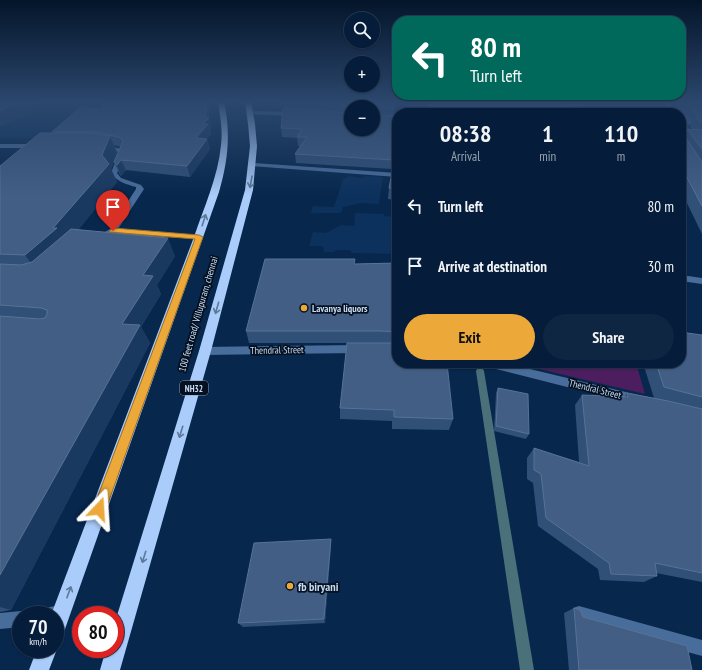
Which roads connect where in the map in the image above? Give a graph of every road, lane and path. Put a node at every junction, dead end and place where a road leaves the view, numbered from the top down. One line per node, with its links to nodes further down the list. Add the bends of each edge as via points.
1 (225, 133): 10 (highway, one-way to 1, via 220,174)
2 (253, 133): 6 (highway, 100 feet road/ Villupuram, chennai / NH32)
3 (0, 146): 4 (street)
4 (48, 146)
5 (96, 146): 8 (street, via 123,151 114,173 119,180 139,186 140,189)
6 (254, 165): 7 (street); 14 (highway, 100 feet road/ Villupuram, chennai / NH32, one-way to 14, via 241,223)
7 (392, 175)
8 (113, 231): 9 (street); 10 (street)
9 (98, 236)
10 (199, 237): 17 (highway, one-way to 10)
11 (686, 279): 12 (street)
12 (702, 281)
13 (371, 349): 14 (street, Thendral Street)
14 (205, 352): 24 (highway, 100 feet road/ Villupuram, chennai / NH32, one-way to 24)
15 (509, 368): 16 (street, Thendral Street)
16 (648, 402)
17 (63, 606)
18 (578, 614): 21 (street)
19 (12, 619): 20 (street)
20 (0, 620)
21 (702, 648)
22 (44, 658): 23 (highway)
23 (39, 670)
24 (110, 670)

